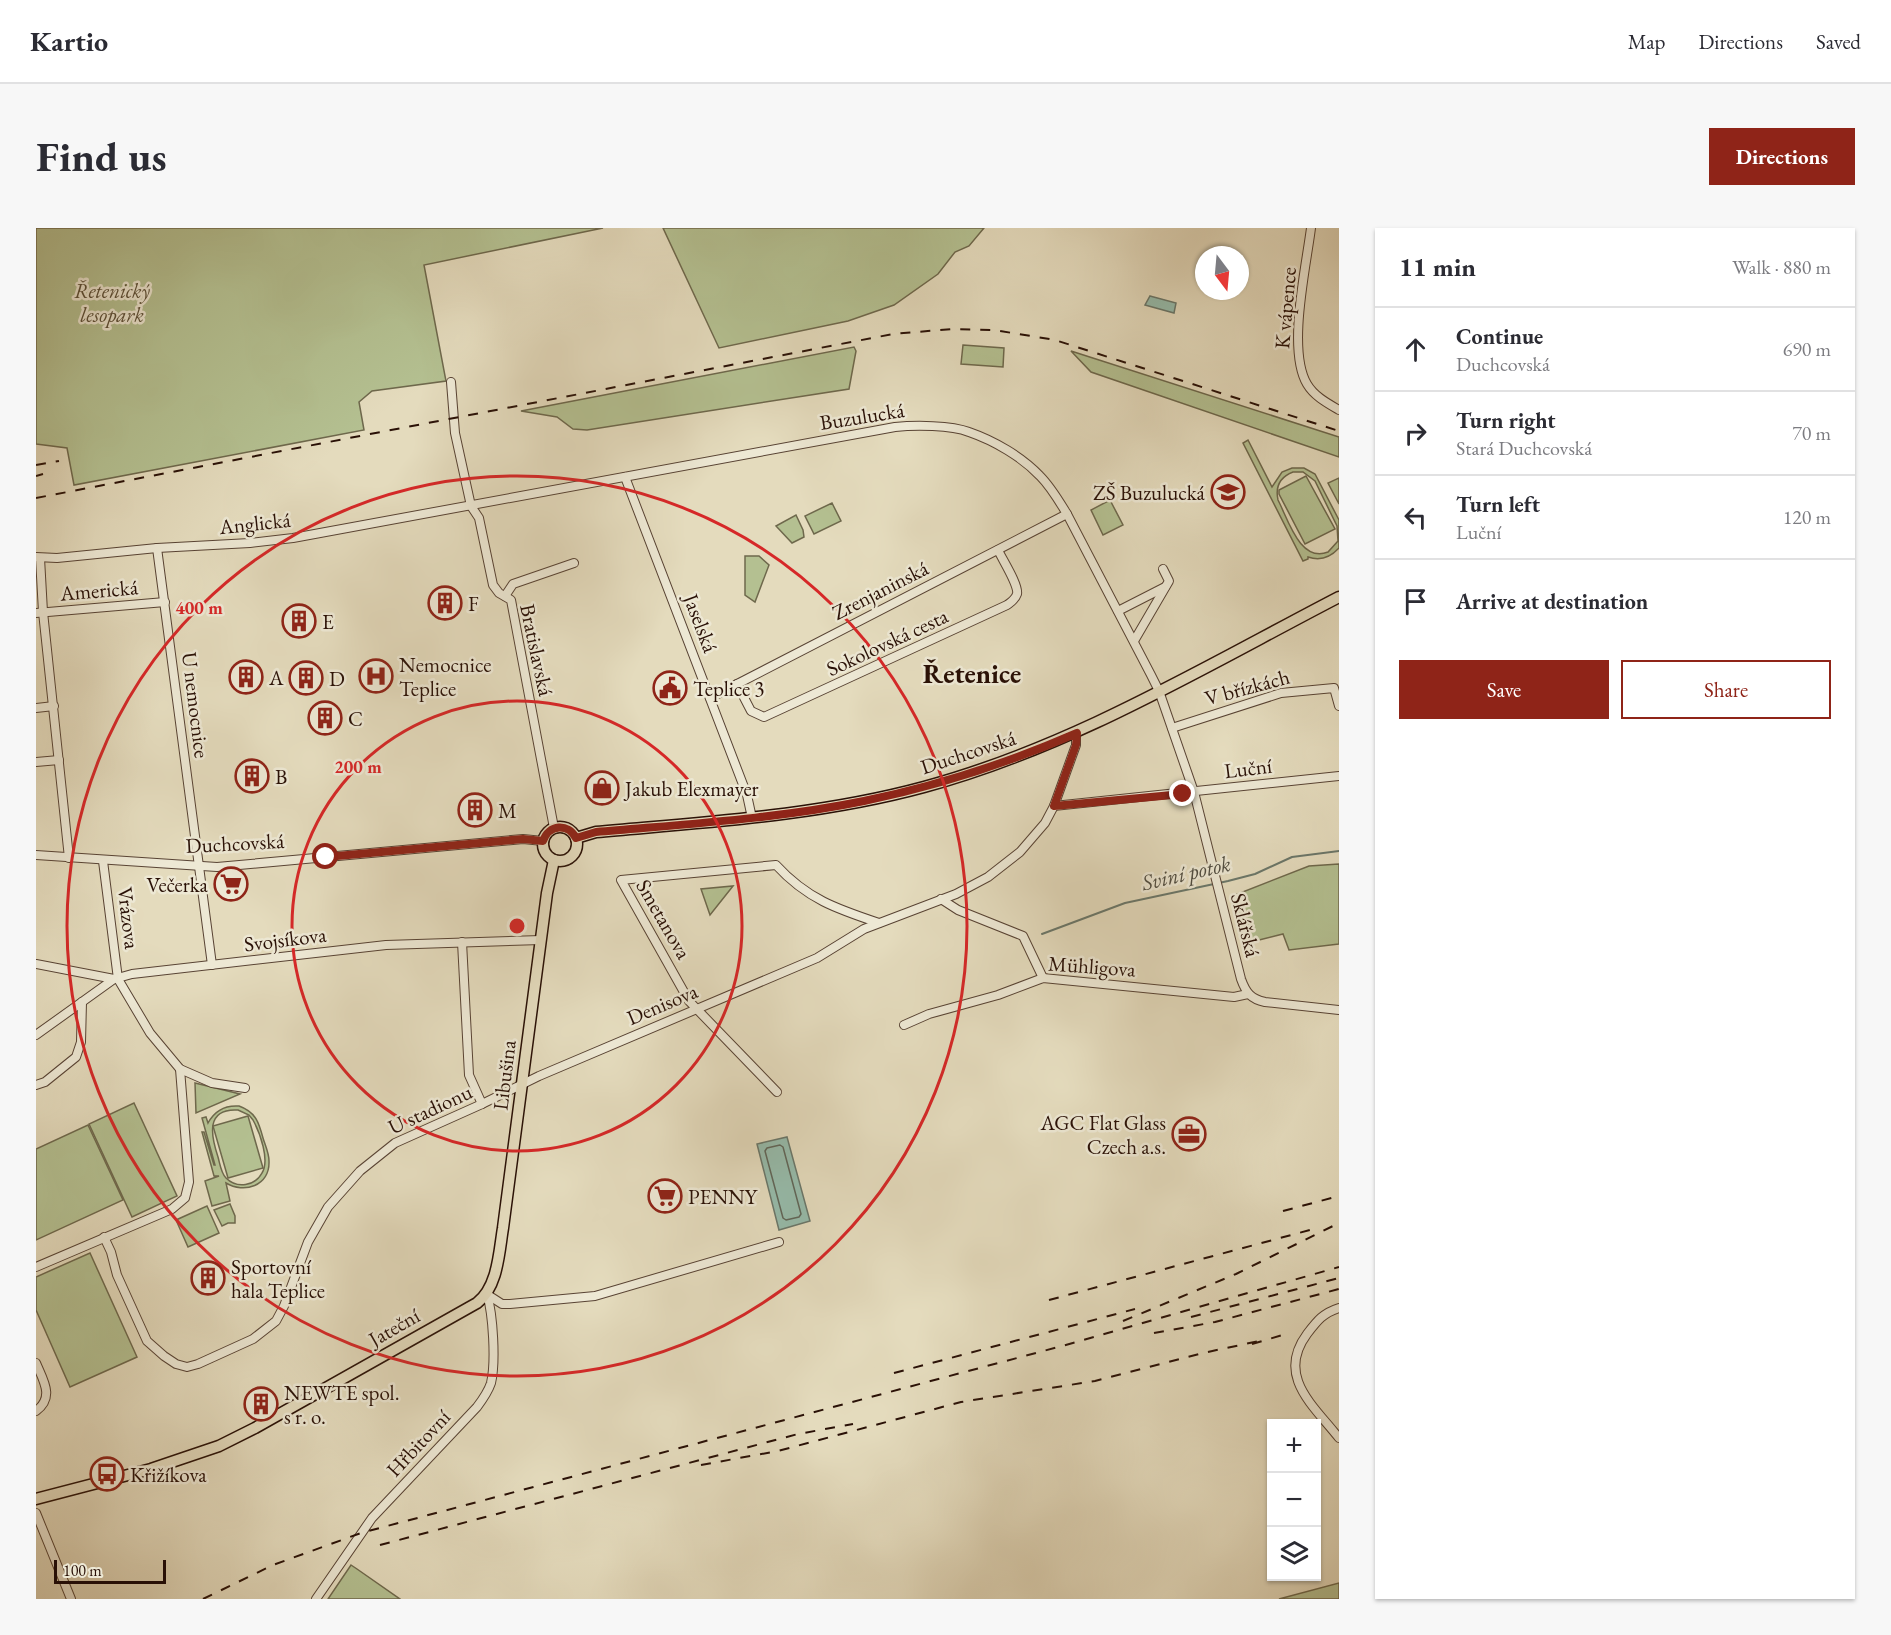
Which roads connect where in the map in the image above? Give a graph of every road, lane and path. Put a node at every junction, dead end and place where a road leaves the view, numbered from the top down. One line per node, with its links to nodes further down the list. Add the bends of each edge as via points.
1 (1311, 228): 3 (street, K vápence, via 1298,333 1299,363 1315,394)
2 (451, 382): 5 (street, Bratislavská, via 455,433)
3 (1339, 410)
4 (625, 477): 5 (street, Buzulucká); 6 (street, Buzulucká, via 915,425 968,431 1010,451 1040,475); 22 (street, Jaselská)
5 (471, 506): 7 (street, Anglická, via 293,538); 13 (street, Bratislavská, via 479,518 493,585)
6 (1067, 514): 8 (street, Zrenjaninská); 16 (street, Buzulucká)
7 (157, 548): 9 (street, Anglická); 15 (street, U nemocnice)
8 (998, 550): 19 (street, Zrenjaninská); 19 (street, Sokolovská cesta, via 1016,588 1017,595 1007,605 764,717 751,711)
9 (38, 558): 17 (street)
10 (574, 563): 13 (street, via 513,584)
11 (1163, 569): 12 (street, via 1169,581)
12 (1166, 587): 16 (street); 18 (street)
13 (505, 596): 34 (street, Bratislavská, via 511,600)
14 (1339, 597): 21 (main road, Duchcovská)
15 (165, 602): 17 (street, Americká); 41 (street, U nemocnice)
16 (1118, 611): 18 (street, Buzulucká)
17 (40, 613): 23 (street)
18 (1134, 641): 21 (street, Buzulucká)
19 (737, 684): 22 (street, Zrenjaninská)
20 (1336, 688): 24 (street, V břízkách); 26 (street, V břízkách, via 1281,693)
21 (1159, 691): 26 (street, Sklářská); 27 (main road, Duchcovská)
22 (710, 698): 33 (street, Jaselská)
23 (54, 706): 25 (street); 28 (street)
24 (1339, 706)
25 (36, 708)
26 (1172, 728): 31 (street, Sklářská)
27 (1077, 733): 32 (street, Denisova); 33 (main road, Duchcovská, via 922,788)
28 (59, 760): 29 (street); 38 (street)
29 (36, 762)
30 (1339, 776): 31 (street, Luční)
31 (1194, 792): 32 (street, Luční); 50 (street, Sklářská)
32 (1054, 806): 42 (street, Denisova, via 1020,852 988,877)
33 (752, 818): 35 (main road, Duchcovská, via 596,832)
34 (554, 828): 35 (main road, via 570,830); 36 (main road)
35 (576, 838): 39 (main road, via 573,855 562,861)
36 (543, 841): 39 (main road, via 544,851); 41 (street, Duchcovská, via 523,839)
37 (36, 855): 38 (street, Duchcovská)
38 (69, 858): 40 (street, Duchcovská)
39 (554, 860): 44 (main road, Libušina)
40 (103, 861): 41 (street, Duchcovská); 49 (street, Vrázova)
41 (199, 867): 47 (street, U nemocnice)
42 (941, 900): 43 (street, Denisova); 48 (street, via 1019,933)
43 (879, 923): 52 (street, Denisova, via 817,958); 52 (street, Smetanova, via 808,894 776,865 621,880)
44 (541, 940): 45 (street, Svojsíkova); 57 (main road, Libušina)
45 (462, 942): 47 (street, Svojsíkova, via 386,945); 61 (street, Libušina, via 469,1075)
46 (36, 964): 49 (street, Svojsíkova)
47 (212, 964): 49 (street, Svojsíkova)
48 (1042, 978): 50 (street, Mühligova, via 1242,997); 54 (street, Mühligova)
49 (116, 979): 51 (street); 56 (street, via 150,1033)
50 (1248, 994): 53 (street, Mühligova, via 1265,1002)
51 (82, 1002): 55 (street); 58 (street, via 81,1042 76,1057)
52 (696, 1009): 57 (street, Denisova); 60 (street, Smetanova)
53 (1339, 1010)
54 (904, 1025)
55 (36, 1035)
56 (180, 1069): 59 (street, via 212,1083); 62 (street, via 189,1182 186,1198 172,1209)
57 (522, 1084): 61 (street, U stadionu); 65 (main road, Libušina, via 503,1228)
58 (36, 1085)
59 (245, 1088)
60 (777, 1092)
61 (482, 1104): 62 (street, U stadionu, via 395,1143 360,1171 328,1207 308,1242 276,1321 253,1339 198,1364 176,1364 147,1341)
62 (104, 1238): 64 (street)
63 (779, 1242): 65 (street, via 595,1296 502,1304)
64 (36, 1267)
65 (487, 1294): 70 (main road, Jateční, via 333,1385 219,1446); 73 (street, Hřbitovní, via 493,1359 487,1394 372,1518)
66 (1339, 1308): 69 (street, via 1319,1318 1298,1348 1294,1369 1300,1388)
67 (36, 1363): 68 (street, via 47,1388 46,1400)
68 (36, 1411)
69 (1339, 1438)
70 (36, 1500)
71 (36, 1513): 72 (street)
72 (71, 1599)
73 (316, 1599)

